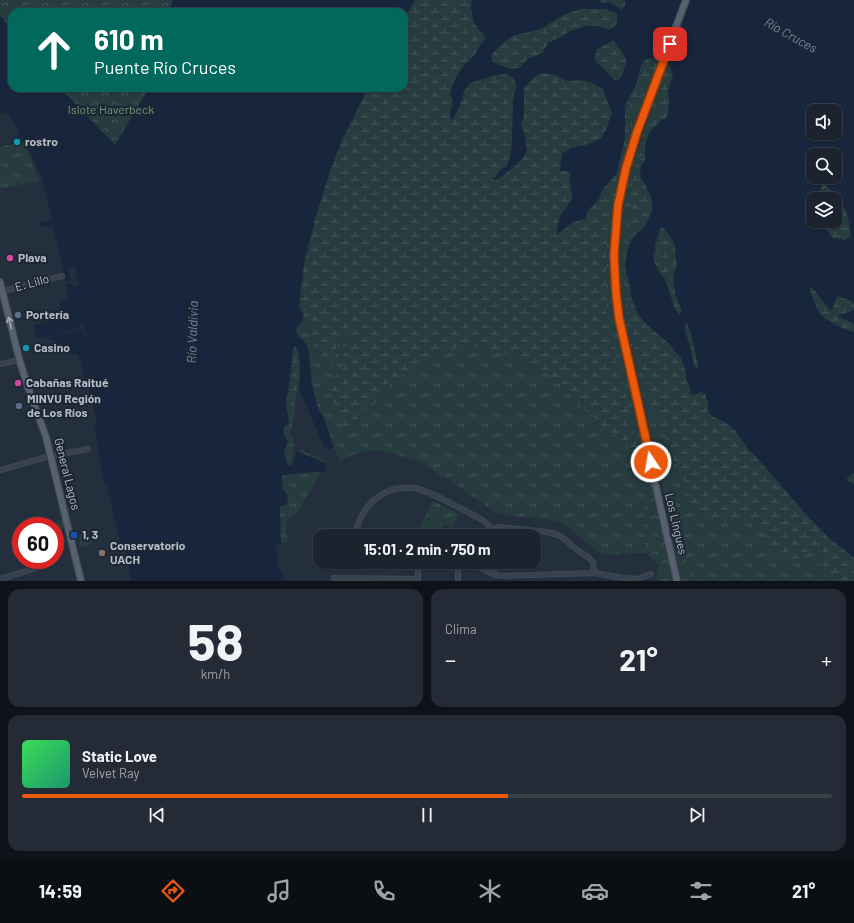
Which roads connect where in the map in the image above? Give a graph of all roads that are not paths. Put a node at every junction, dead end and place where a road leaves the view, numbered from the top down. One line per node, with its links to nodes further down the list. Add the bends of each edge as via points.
1 (686, 0): 28 (main road, Los Lingues, via 629,156 618,205 614,255 621,330)
2 (62, 276): 4 (street, E. Lillo)
3 (0, 282): 4 (main road, General Lagos)
4 (2, 291): 5 (main road, General Lagos, one-way to 4)
5 (20, 360): 6 (street); 8 (main road, General Lagos)
6 (0, 364)
7 (88, 448): 8 (street)
8 (51, 456): 9 (street); 26 (main road, General Lagos)
9 (0, 470)
10 (357, 529): 11 (street, via 367,507 380,494 393,489 414,488 434,494 481,519)
11 (491, 529)
12 (495, 529): 13 (street)
13 (510, 529)
14 (541, 532): 20 (street, via 562,537 588,557 593,562)
15 (33, 569): 24 (street)
16 (418, 569): 25 (street)
17 (459, 569): 27 (street)
18 (483, 569): 22 (street)
19 (494, 569): 22 (street)
20 (594, 573): 21 (street, via 637,579); 22 (street)
21 (651, 574)
22 (494, 575)
23 (334, 578): 25 (street)
24 (0, 579)
25 (418, 580)
26 (81, 581)
27 (458, 581)
28 (677, 581)

